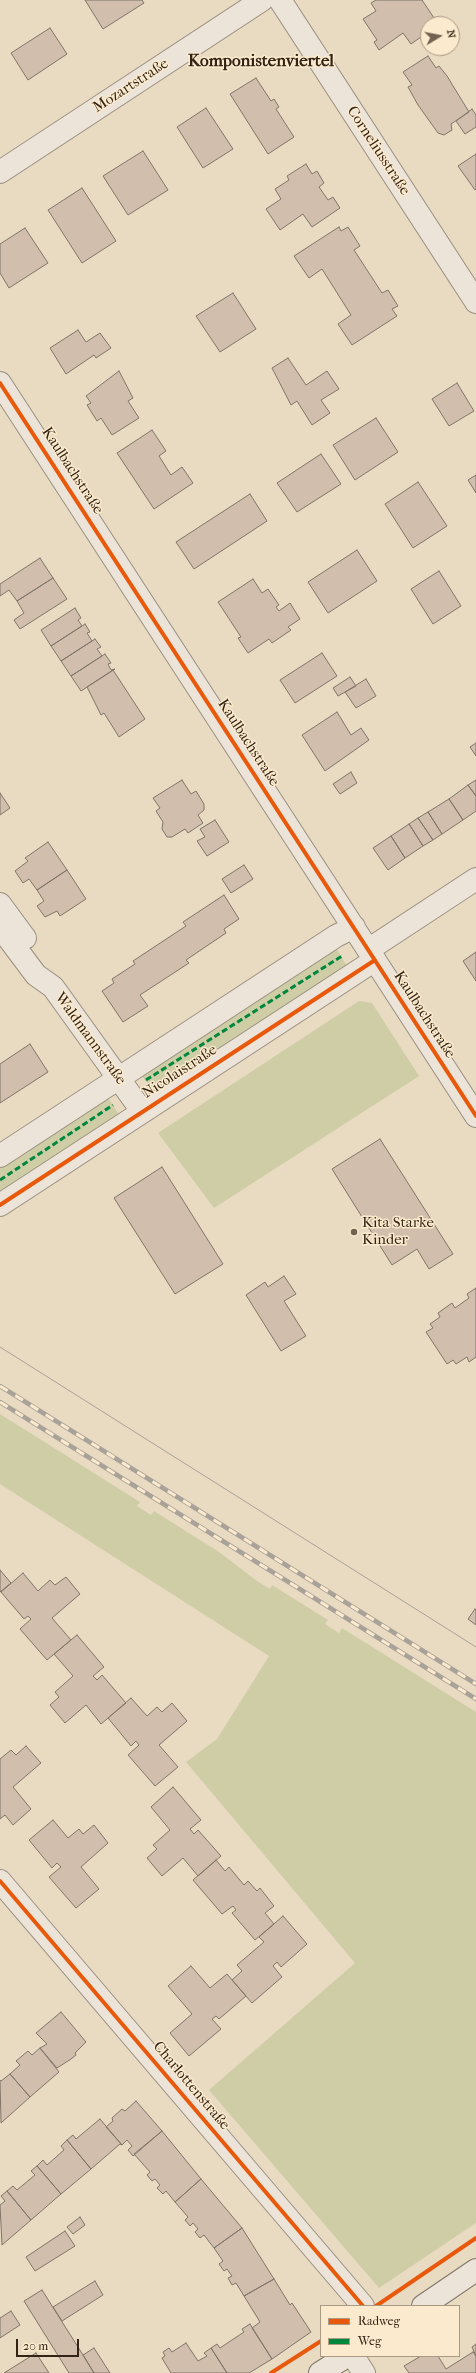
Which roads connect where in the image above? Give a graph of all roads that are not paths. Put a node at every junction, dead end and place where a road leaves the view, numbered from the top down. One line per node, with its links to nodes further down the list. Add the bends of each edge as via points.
1 (262, 0): 3 (street, Mozartstraße)
2 (280, 0): 4 (street, Corneliusstraße)
3 (0, 172)
4 (476, 302)
5 (0, 383): 8 (street, Kaulbachstraße)
6 (476, 879): 9 (street, Nicolaistraße)
7 (1, 914): 10 (street, Waldmannstraße, via 46,966 52,987)
8 (354, 927): 9 (street, Kaulbachstraße); 10 (street, Nicolaistraße, via 336,936)
9 (371, 955): 11 (street, Nicolaistraße); 12 (street, Kaulbachstraße)
10 (119, 1078): 11 (street, Waldmannstraße); 13 (street, Nicolaistraße)
11 (142, 1111): 14 (street, Nicolaistraße)
12 (476, 1116)
13 (0, 1156)
14 (0, 1205)
15 (0, 1881): 17 (street, Charlottenstraße)
16 (476, 2270): 18 (street)
17 (362, 2305)
18 (424, 2305)
19 (345, 2357): 21 (street)
20 (354, 2357): 22 (street)
21 (320, 2373)
22 (364, 2373)

